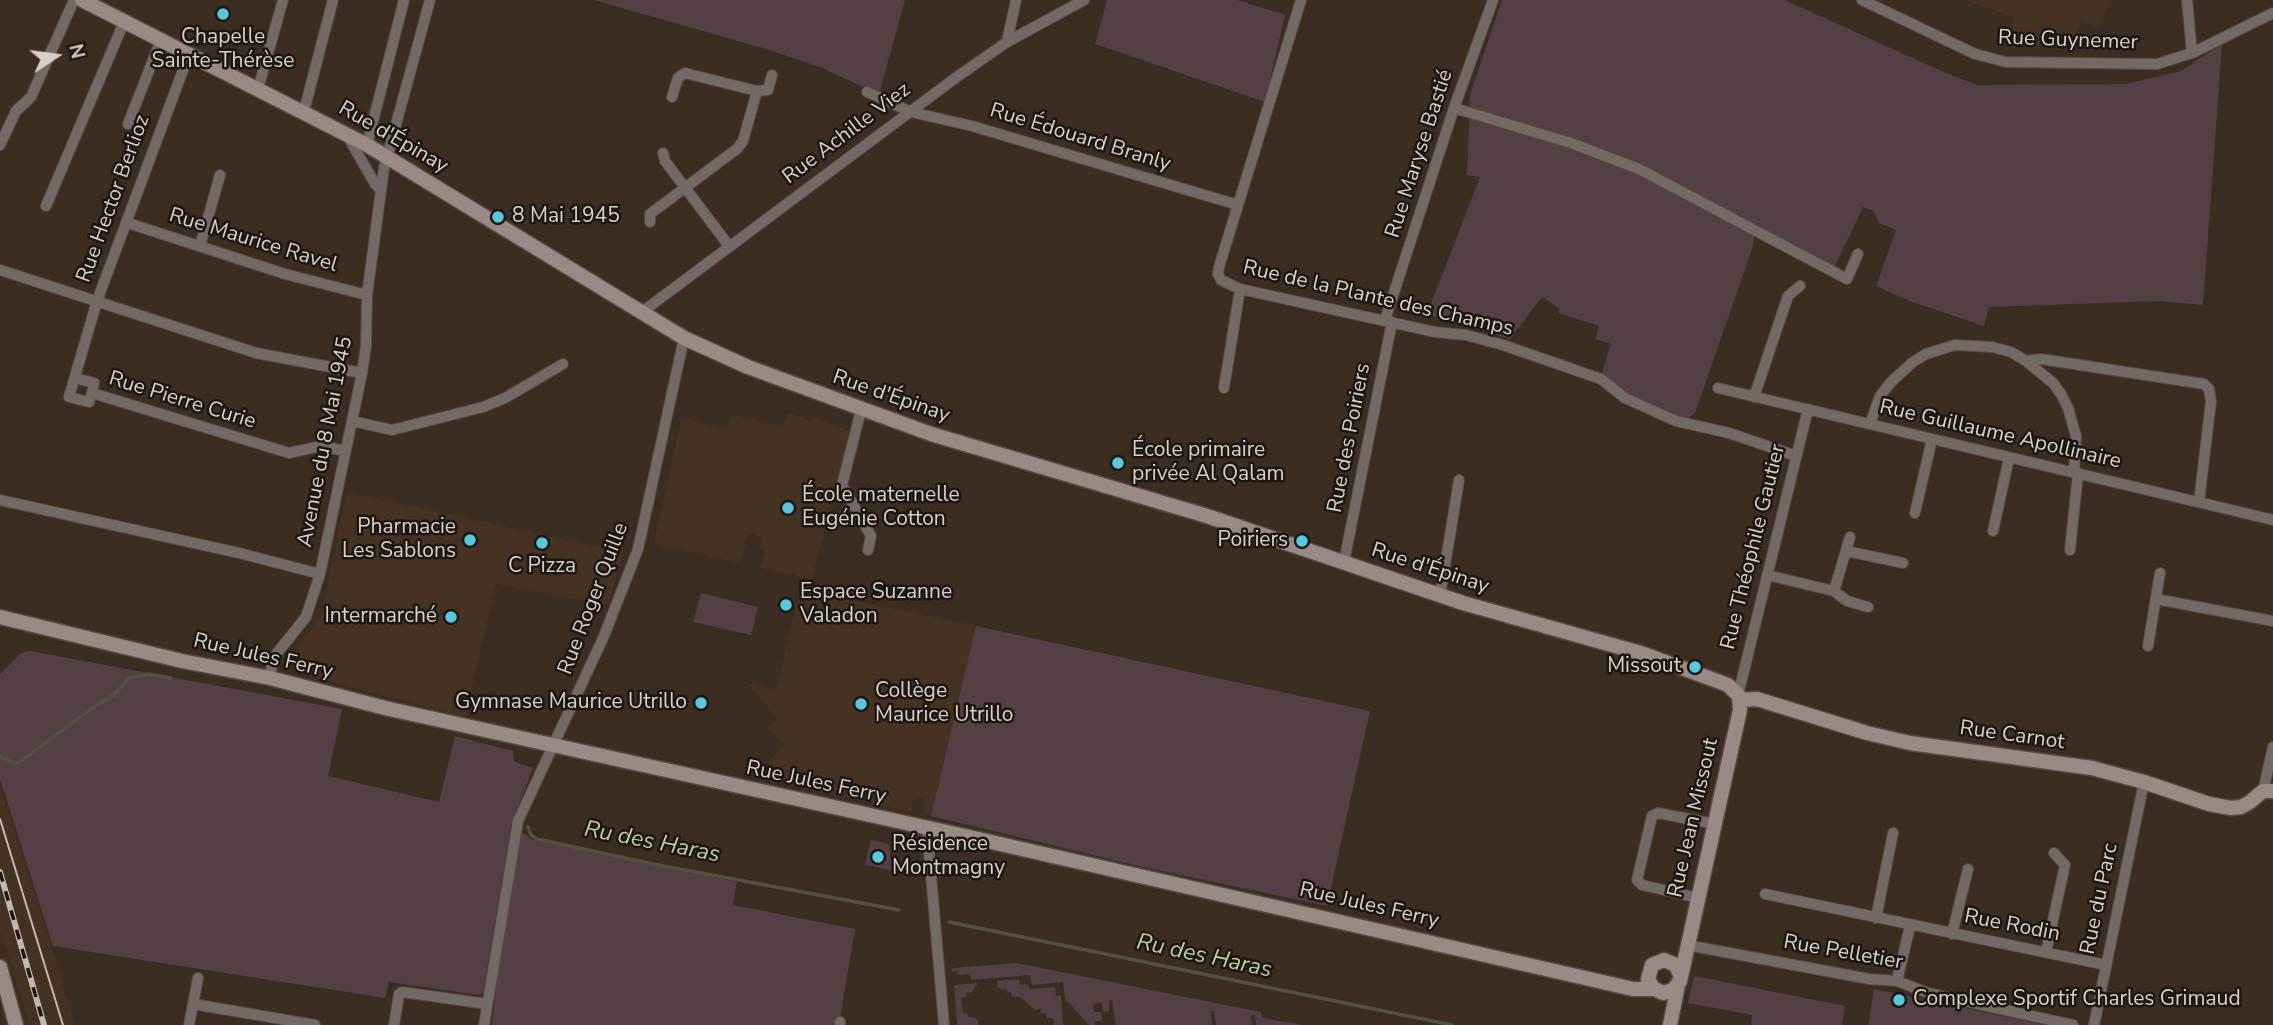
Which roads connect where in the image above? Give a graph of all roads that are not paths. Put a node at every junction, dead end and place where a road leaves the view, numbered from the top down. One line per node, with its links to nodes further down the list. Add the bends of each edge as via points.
1 (74, 0): 29 (street, via 30,97 16,111)
2 (82, 0): 14 (main road, Rue d'Épinay)
3 (283, 0): 20 (street)
4 (333, 0): 25 (street)
5 (404, 0): 30 (street)
6 (430, 0): 32 (street, Avenue du 8 Mai 1945)
7 (1016, 0): 16 (street)
8 (1084, 0): 16 (street, Rue Achille Viez)
9 (1301, 0): 36 (street)
10 (1493, 0): 24 (street, Rue Maryse Bastié)
11 (1862, 0): 17 (street, Rue Guynemer, via 1975,54 2006,62 2147,64)
12 (2186, 0): 17 (street)
13 (2273, 13): 17 (street, Rue Guynemer)
14 (124, 22): 15 (main road, Rue d'Épinay); 37 (street)
15 (160, 40): 18 (main road, Rue d'Épinay); 27 (street)
16 (1007, 42): 26 (street, Rue Achille Viez)
17 (2192, 53)
18 (188, 54): 20 (main road, Rue d'Épinay); 39 (street, Rue Hector Berlioz)
19 (772, 75): 21 (street, via 768,90)
20 (258, 89): 25 (main road, Rue d'Épinay)
21 (757, 91): 23 (street, via 685,72); 34 (street, via 738,148)
22 (867, 92): 26 (street, Rue Édouard Branly)
23 (672, 97)
24 (1454, 108): 42 (street, via 1639,169 1847,279); 49 (street, Rue Maryse Bastié)
25 (304, 111): 28 (main road, Rue d'Épinay)
26 (911, 112): 36 (street, Rue Édouard Branly); 41 (street, Rue Achille Viez)
27 (128, 124)
28 (346, 134): 30 (main road, Rue d'Épinay); 35 (street)
29 (0, 145)
30 (366, 145): 32 (main road, Rue d'Épinay)
31 (663, 153): 34 (street)
32 (387, 159): 35 (street, Avenue du 8 Mai 1945); 48 (main road, Rue d'Épinay)
33 (220, 175): 40 (street)
34 (684, 187): 38 (street, via 650,214); 41 (street)
35 (381, 190): 46 (street, Avenue du 8 Mai 1945)
36 (1238, 205): 45 (street, Rue de la Plante des Champs, via 1218,274)
37 (46, 206)
38 (650, 222)
39 (128, 223): 40 (street, Rue Maurice Ravel); 47 (street, Rue Hector Berlioz)
40 (200, 246): 46 (street, Rue Maurice Ravel)
41 (729, 246): 48 (street, Rue Achille Viez)
42 (1858, 254)
43 (0, 270): 47 (street, Rue Hector Berlioz)
44 (1800, 286): 60 (street, via 1788,296)
45 (1240, 289): 49 (street, Rue de la Plante des Champs); 56 (street)
46 (368, 295): 54 (street, Avenue du 8 Mai 1945)
47 (97, 301): 54 (street, via 256,353); 55 (street)
48 (642, 312): 50 (main road, Rue d'Épinay)
49 (1389, 321): 67 (street, Rue de la Plante des Champs, via 1466,335 1531,354 1601,379 1625,398 1676,421 1730,433); 80 (street, Rue des Poiriers)
50 (684, 338): 62 (main road, Rue d'Épinay); 94 (street, Rue Roger Quille, via 638,549)
51 (2026, 361): 53 (street); 58 (street); 64 (street, via 2011,352 1973,344 1926,354 1891,382 1880,396)
52 (563, 364): 63 (street, via 483,407 392,430)
53 (2072, 364): 58 (street, via 2060,372); 72 (street, via 2198,382 2208,388 2211,401)
54 (362, 373): 63 (street, Avenue du 8 Mai 1945)
55 (75, 378): 59 (street, via 94,383); 59 (street, Rue Pierre Curie, via 69,397 89,402)
56 (1224, 388)
57 (1718, 388): 60 (street, Rue Guillaume Apollinaire)
58 (2057, 388): 69 (street, via 2076,436)
59 (92, 393): 66 (street, Rue Pierre Curie, via 289,453 321,446)
60 (1754, 397): 61 (street, Rue Guillaume Apollinaire)
61 (1808, 409): 64 (street, Rue Guillaume Apollinaire); 67 (street, Rue Théophile Gautier)
62 (861, 410): 77 (street, via 842,485 871,536); 80 (main road, Rue d'Épinay)
63 (352, 421): 66 (street, Avenue du 8 Mai 1945)
64 (1870, 424): 65 (street, Rue Guillaume Apollinaire)
65 (1932, 439): 68 (street, Rue Guillaume Apollinaire); 73 (street)
66 (346, 451): 83 (street, Avenue du 8 Mai 1945)
67 (1796, 456): 84 (street, Rue Théophile Gautier)
68 (2009, 458): 69 (street, Rue Guillaume Apollinaire); 75 (street)
69 (2076, 472): 72 (street, Rue Guillaume Apollinaire); 78 (street)
70 (1458, 480): 86 (street)
71 (0, 500): 83 (street)
72 (2199, 502): 74 (street, Rue Guillaume Apollinaire)
73 (1914, 513)
74 (2273, 520)
75 (1993, 531)
76 (1850, 537): 79 (street)
77 (868, 550)
78 (2070, 550)
79 (1846, 551): 81 (street); 85 (street)
80 (1344, 562): 86 (main road, Rue d'Épinay)
81 (1903, 564)
82 (2160, 573): 87 (street)
83 (320, 574): 92 (street, Avenue du 8 Mai 1945, via 306,617 277,653)
84 (1767, 575): 85 (street); 93 (street, Rue Théophile Gautier)
85 (1834, 591): 88 (street, via 1847,601)
86 (1440, 596): 93 (main road, Rue d'Épinay, via 1644,654 1720,681)
87 (2156, 600): 90 (street); 91 (street)
88 (1868, 607)
89 (0, 617): 92 (main road, Rue Jules Ferry)
90 (2273, 621)
91 (2148, 646)
92 (270, 678): 94 (main road, Rue Jules Ferry)
93 (1739, 697): 96 (main road, Rue Carnot, via 1910,743 2092,768); 98 (main road, Rue Jean Missout)
94 (553, 745): 99 (main road, Rue Jules Ferry); 119 (street, Rue Roger Quille, via 518,821)
95 (2273, 747): 97 (street)
96 (2144, 782): 97 (main road, Rue Carnot, via 2231,808); 111 (street, Rue du Parc)
97 (2268, 791)
98 (1714, 824): 104 (main road, Rue Jean Missout); 104 (street, via 1658,813 1652,816 1637,880)
99 (927, 829): 117 (main road, Rue Jules Ferry); 126 (street)
100 (1893, 833): 105 (street)
101 (2054, 853): 109 (street, via 2065,865)
102 (1968, 869): 107 (street)
103 (1765, 894): 105 (street, Rue Rodin)
104 (1698, 898): 108 (main road, Rue Jean Missout)
105 (1876, 918): 106 (street, Rue Rodin)
106 (1910, 926): 107 (street, Rue Rodin); 115 (street)
107 (1952, 934): 109 (street, Rue Rodin)
108 (1687, 945): 110 (main road); 115 (street, Rue Pelletier); 116 (main road, Rue Jean Missout)
109 (2046, 952): 111 (street, Rue Rodin)
110 (1666, 960): 113 (main road); 116 (main road, via 1676,965)
111 (2106, 965): 128 (street, Rue du Parc)
112 (0, 967): 121 (main road)
113 (1648, 972): 116 (main road, via 1649,983); 117 (main road)
114 (198, 978): 118 (street)
115 (1897, 981): 127 (street, Rue Pelletier, via 1928,993)
116 (1670, 985): 117 (main road, Rue Jules Ferry); 120 (main road, Rue Jean Missout)
117 (1623, 986)
118 (193, 1004): 122 (street); 123 (street)
119 (487, 1004): 124 (street, via 402,992); 125 (street, Rue Roger Quille)
120 (1671, 1020)
121 (16, 1025)
122 (190, 1025)
123 (315, 1025)
124 (394, 1025)
125 (484, 1025)
126 (944, 1025)
127 (2073, 1025)
128 (2094, 1025)

